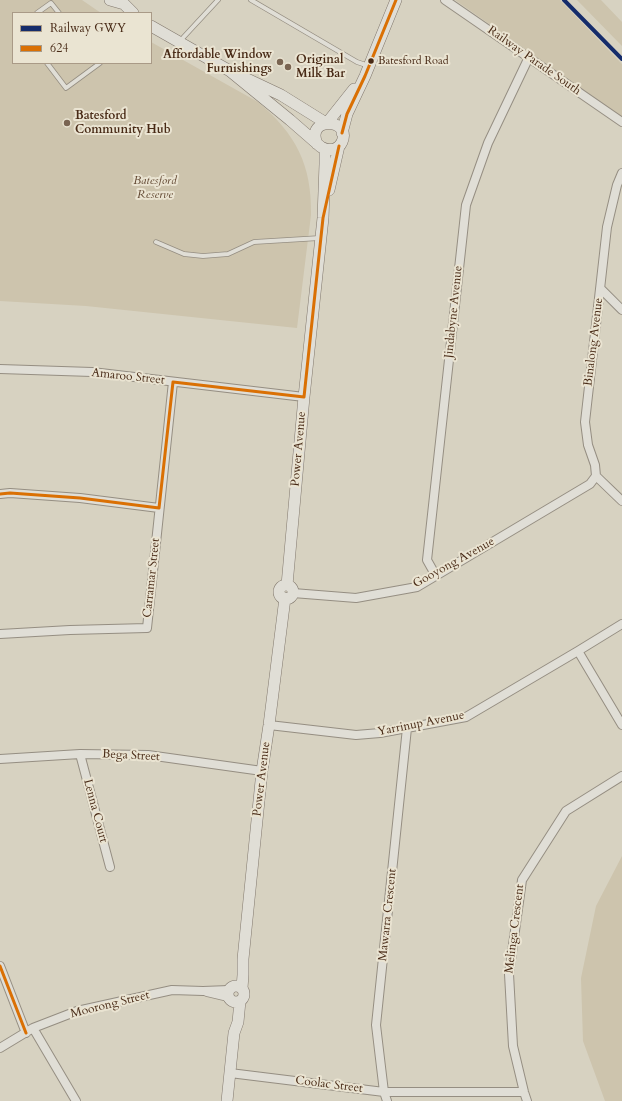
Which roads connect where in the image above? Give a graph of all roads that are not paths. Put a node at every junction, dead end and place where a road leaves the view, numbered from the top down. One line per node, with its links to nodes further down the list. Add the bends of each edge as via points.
1 (110, 0): 6 (street)
2 (218, 0): 11 (lane)
3 (251, 0): 16 (lane, via 357,62)
4 (445, 0): 12 (street, Railway Parade South)
5 (394, 1): 16 (street)
6 (126, 2): 9 (street)
7 (38, 12): 8 (lane, via 51,3)
8 (57, 12)
9 (132, 12)
10 (152, 27): 11 (street)
11 (179, 42): 15 (street)
12 (529, 57): 17 (street, Railway Parade South); 35 (street, Jindabyne Avenue, via 488,143 466,205 427,560)
13 (48, 64): 14 (lane, via 66,88)
14 (97, 64)
15 (230, 71): 18 (street, via 281,95); 21 (street)
16 (367, 71): 18 (street); 19 (street, via 347,114)
17 (622, 122)
18 (326, 123): 19 (street, via 337,125); 21 (street, via 316,132 316,140)
19 (342, 133): 20 (street, via 342,142)
20 (339, 146): 21 (street, via 330,150); 23 (street, Power Avenue)
21 (321, 147): 23 (street, Power Avenue, via 325,164)
22 (622, 173): 26 (street, Binalong Avenue, via 607,228)
23 (323, 218): 24 (street, Power Avenue)
24 (320, 238): 25 (lane, via 254,242 228,254 203,256 184,254); 30 (street, Power Avenue)
25 (156, 242)
26 (601, 289): 27 (street); 31 (street, Binalong Avenue, via 585,422)
27 (622, 310)
28 (0, 369): 29 (street, Amaroo Street, via 92,372)
29 (173, 382): 30 (street, Amaroo Street); 34 (street, Carramar Street)
30 (304, 397): 36 (street, Power Avenue)
31 (596, 476): 33 (street); 35 (street, Gooyong Avenue, via 590,484)
32 (0, 494): 34 (street, via 80,498)
33 (622, 501)
34 (159, 508): 38 (street, Carramar Street, via 147,628)
35 (436, 576): 36 (street, Gooyong Avenue, via 417,587 356,598)
36 (288, 592): 40 (street, Power Avenue)
37 (622, 624): 39 (street, Yarrinup Avenue)
38 (0, 634)
39 (578, 651): 41 (street); 42 (street, Yarrinup Avenue, via 466,717)
40 (269, 725): 42 (street, Yarrinup Avenue, via 356,735); 45 (street, Power Avenue)
41 (622, 725)
42 (408, 728): 53 (street, Mawarra Crescent, via 376,1025)
43 (80, 754): 44 (street, Bega Street); 45 (street, Bega Street, via 148,756); 47 (street, Lenna Court)
44 (0, 760)
45 (262, 771): 49 (street, Power Avenue, via 243,959 236,977)
46 (622, 776): 54 (street, Melinga Crescent, via 566,811 522,880 509,974 513,1046)
47 (110, 868)
48 (0, 966): 50 (street)
49 (234, 994): 50 (street, Moorong Street, via 172,990 77,1011); 52 (street, Power Avenue)
50 (29, 1031): 51 (street, Moorong Street); 55 (street)
51 (0, 1048)
52 (230, 1073): 53 (street, Coolac Street); 56 (street, Power Avenue)
53 (384, 1092): 54 (street, Coolac Street); 57 (street, Mawarra Crescent)
54 (524, 1092): 58 (street, Melinga Crescent)
55 (76, 1101)
56 (227, 1101)
57 (387, 1101)
58 (527, 1101)

